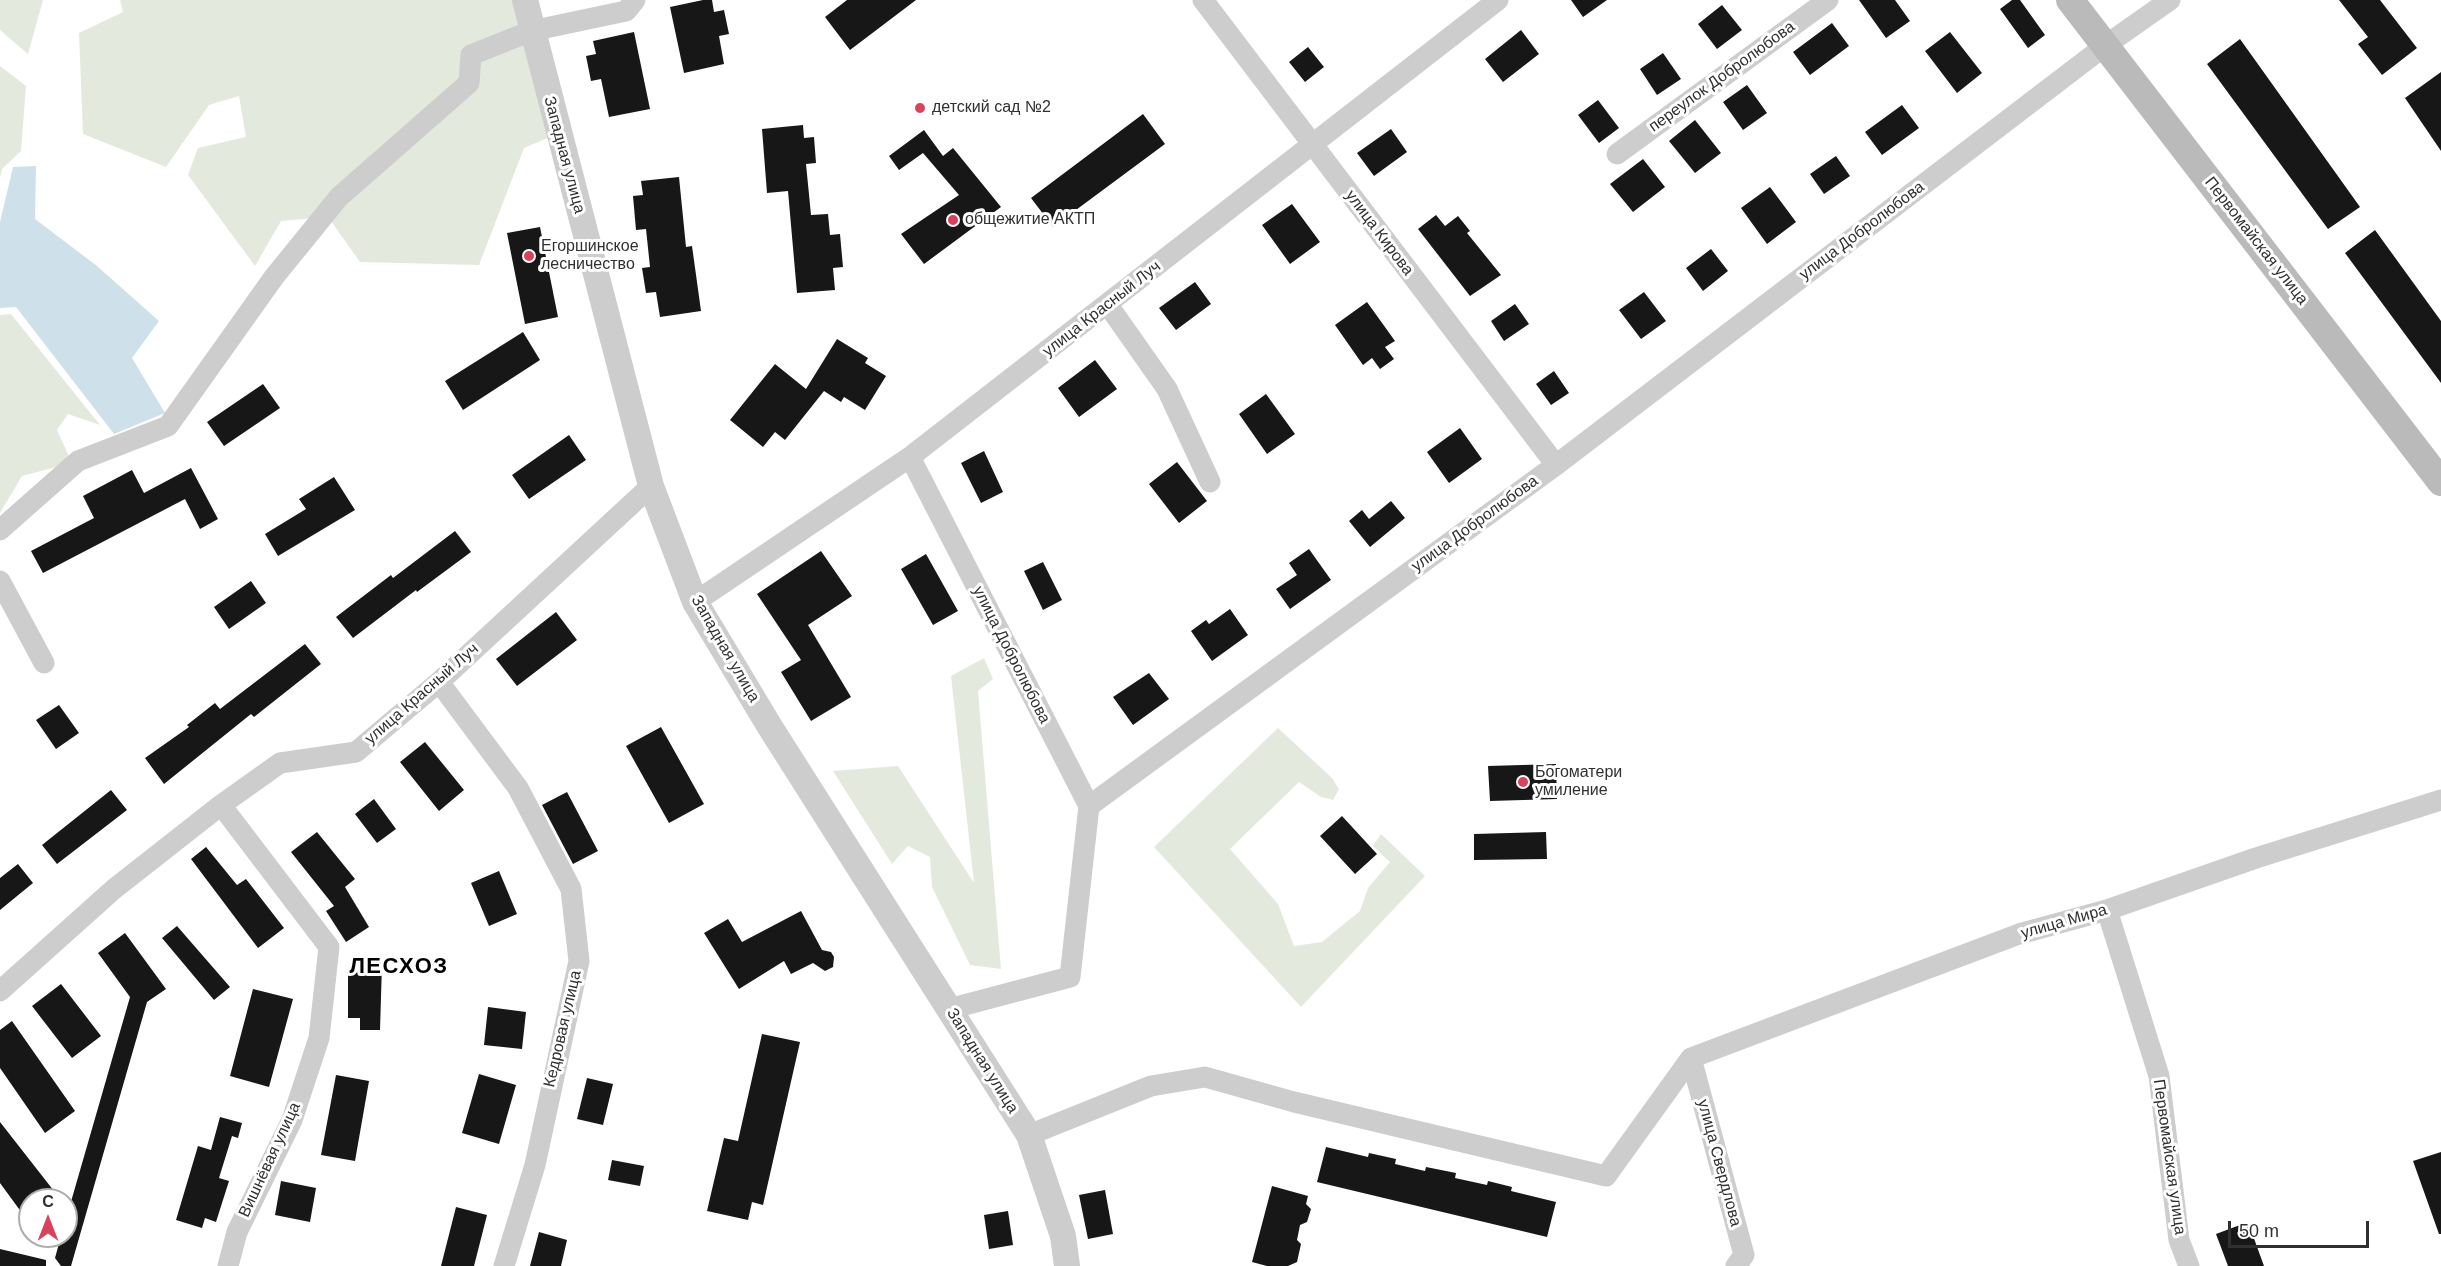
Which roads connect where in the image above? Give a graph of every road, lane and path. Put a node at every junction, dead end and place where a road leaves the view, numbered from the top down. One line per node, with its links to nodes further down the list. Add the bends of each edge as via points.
1 (525, 0): 8 (street, Западная улица)
2 (635, 0): 8 (street, via 626,11)
3 (1203, 0): 10 (street, улица Кирова)
4 (1498, 0): 10 (street, улица Красный Луч)
5 (1828, 0): 11 (street, переулок Добролюбова)
6 (2070, 0): 9 (main road, Первомайская улица)
7 (2170, 0): 9 (street, улица Добролюбова)
8 (531, 31): 17 (street, Западная улица); 18 (street, via 471,55 469,83 339,197 273,277 168,426 78,461)
9 (2106, 45): 14 (street, улица Добролюбова); 16 (main road, Первомайская улица)
10 (1312, 145): 12 (street, улица Красный Луч); 14 (street, улица Кирова)
11 (1617, 154)
12 (1108, 305): 13 (street, улица Красный Луч); 15 (street, via 1167,389)
13 (910, 457): 20 (street, улица Красный Луч); 25 (street, улица Добролюбова)
14 (1556, 465): 25 (street, улица Добролюбова)
15 (1210, 482)
16 (2441, 482)
17 (651, 486): 20 (street, Западная улица); 22 (street, улица Красный Луч)
18 (0, 530)
19 (0, 581): 21 (street)
20 (695, 602): 28 (street, Западная улица)
21 (44, 663)
22 (439, 682): 24 (street, улица Красный Луч, via 356,752 280,763); 32 (street, Кедровая улица, via 518,788 571,889 579,962 535,1165)
23 (2441, 800): 26 (street, улица Мира)
24 (221, 805): 27 (street, улица Красный Луч, via 114,889); 31 (street, Вишнёвая улица, via 329,947 319,1038 292,1120 237,1232)
25 (1089, 807): 28 (street, via 1070,977)
26 (2107, 910): 29 (street, улица Мира, via 2019,934); 35 (street, Первомайская улица, via 2159,1076 2179,1240)
27 (0, 991)
28 (949, 1009): 30 (street, Западная улица)
29 (1691, 1058): 30 (street, via 1606,1176 1205,1077 1151,1086); 34 (street, улица Свердлова, via 1744,1255)
30 (1029, 1135): 33 (street, Западная улица, via 1063,1236)
31 (228, 1266)
32 (504, 1266)
33 (1067, 1266)
34 (1736, 1266)
35 (2189, 1266)

